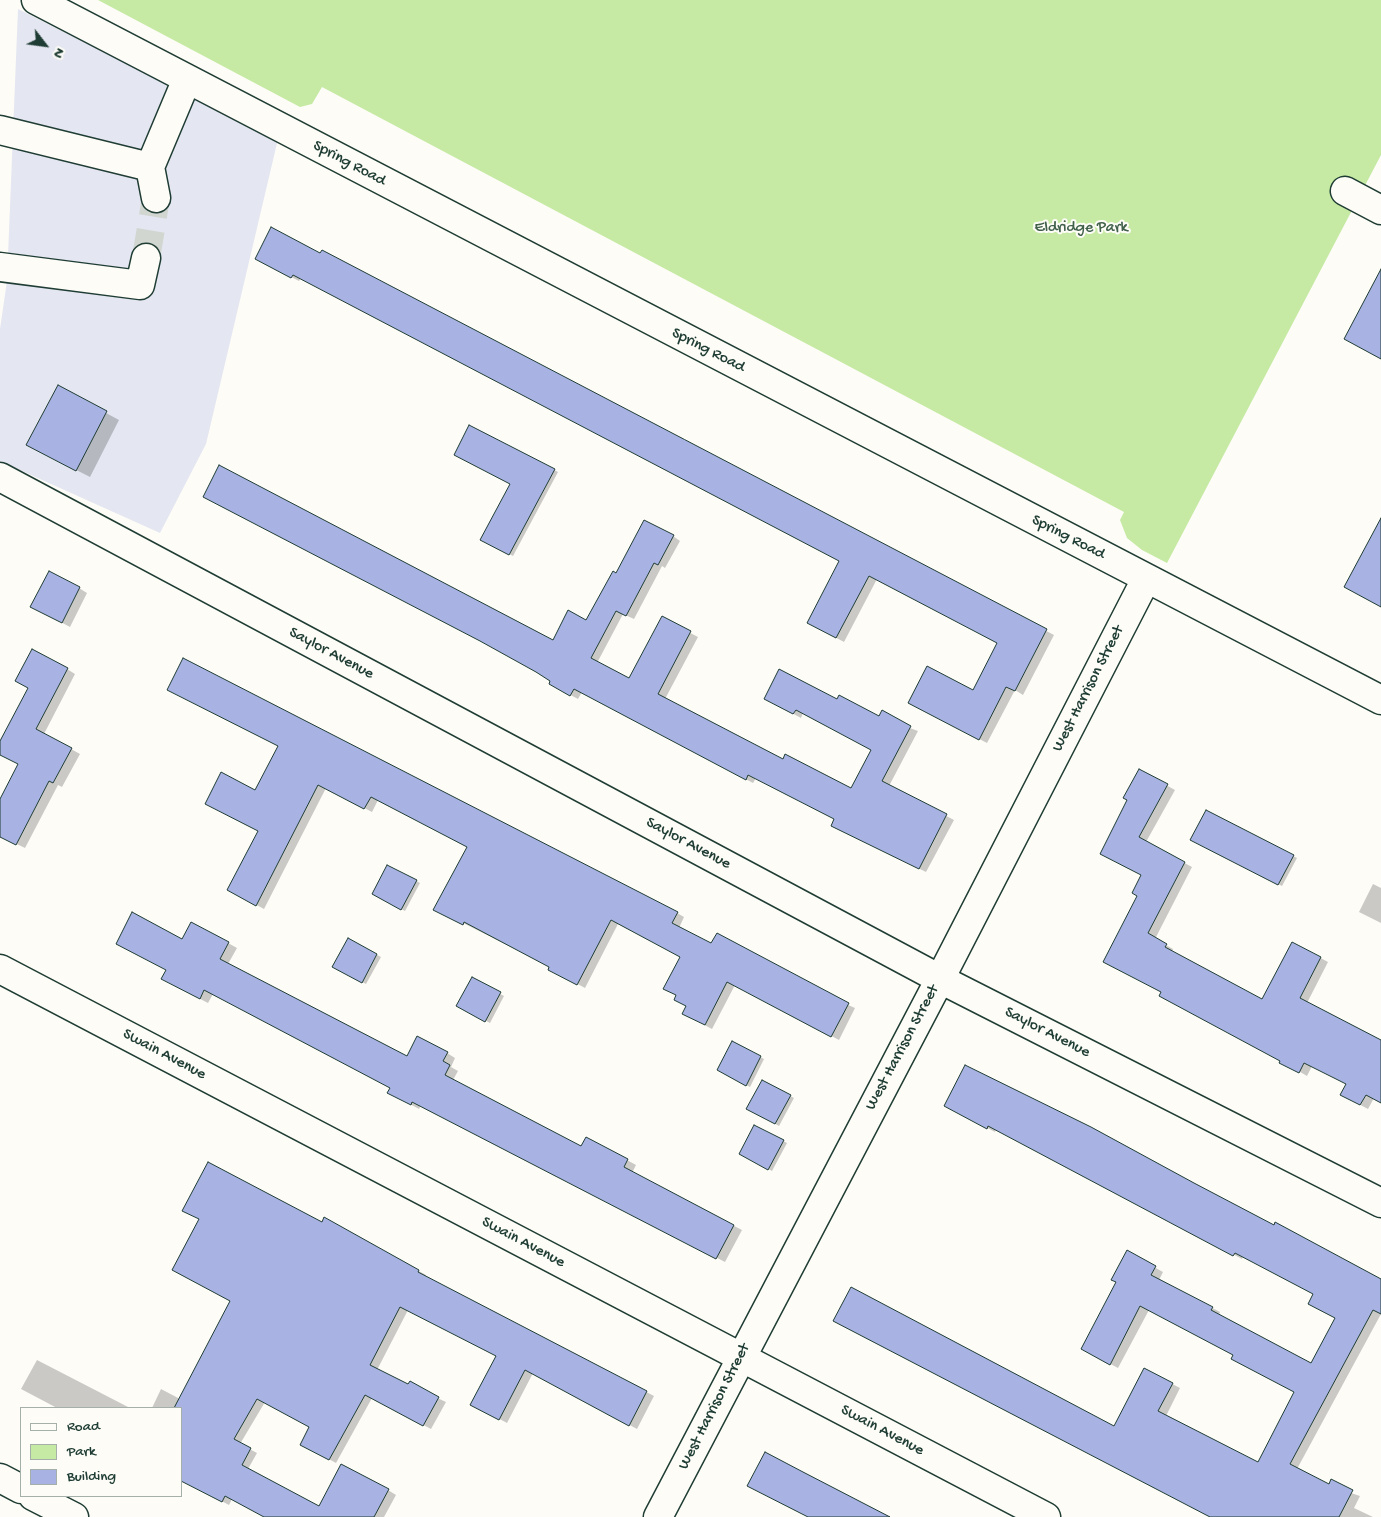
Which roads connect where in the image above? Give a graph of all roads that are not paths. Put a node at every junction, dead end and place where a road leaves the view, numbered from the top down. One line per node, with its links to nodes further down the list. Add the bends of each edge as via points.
1 (36, 0): 2 (street, Spring Road)
2 (187, 79): 4 (street); 11 (street, Spring Road)
3 (0, 130): 4 (street)
4 (150, 167): 6 (street)
5 (1345, 192): 7 (street)
6 (156, 198)
7 (1381, 210)
8 (146, 258): 9 (street, via 140,285)
9 (0, 267)
10 (0, 477): 14 (street, Saylor Avenue)
11 (1146, 578): 12 (street, Spring Road); 14 (street, West Harrison Street)
12 (1381, 700)
13 (0, 969): 16 (street, Swain Avenue)
14 (940, 979): 15 (street, Saylor Avenue); 16 (street, West Harrison Street)
15 (1381, 1203)
16 (740, 1357): 21 (street, West Harrison Street); 22 (street, Swain Avenue)
17 (0, 1478): 18 (street)
18 (20, 1488)
19 (35, 1497): 20 (street)
20 (74, 1517)
21 (658, 1517)
22 (1046, 1517)

